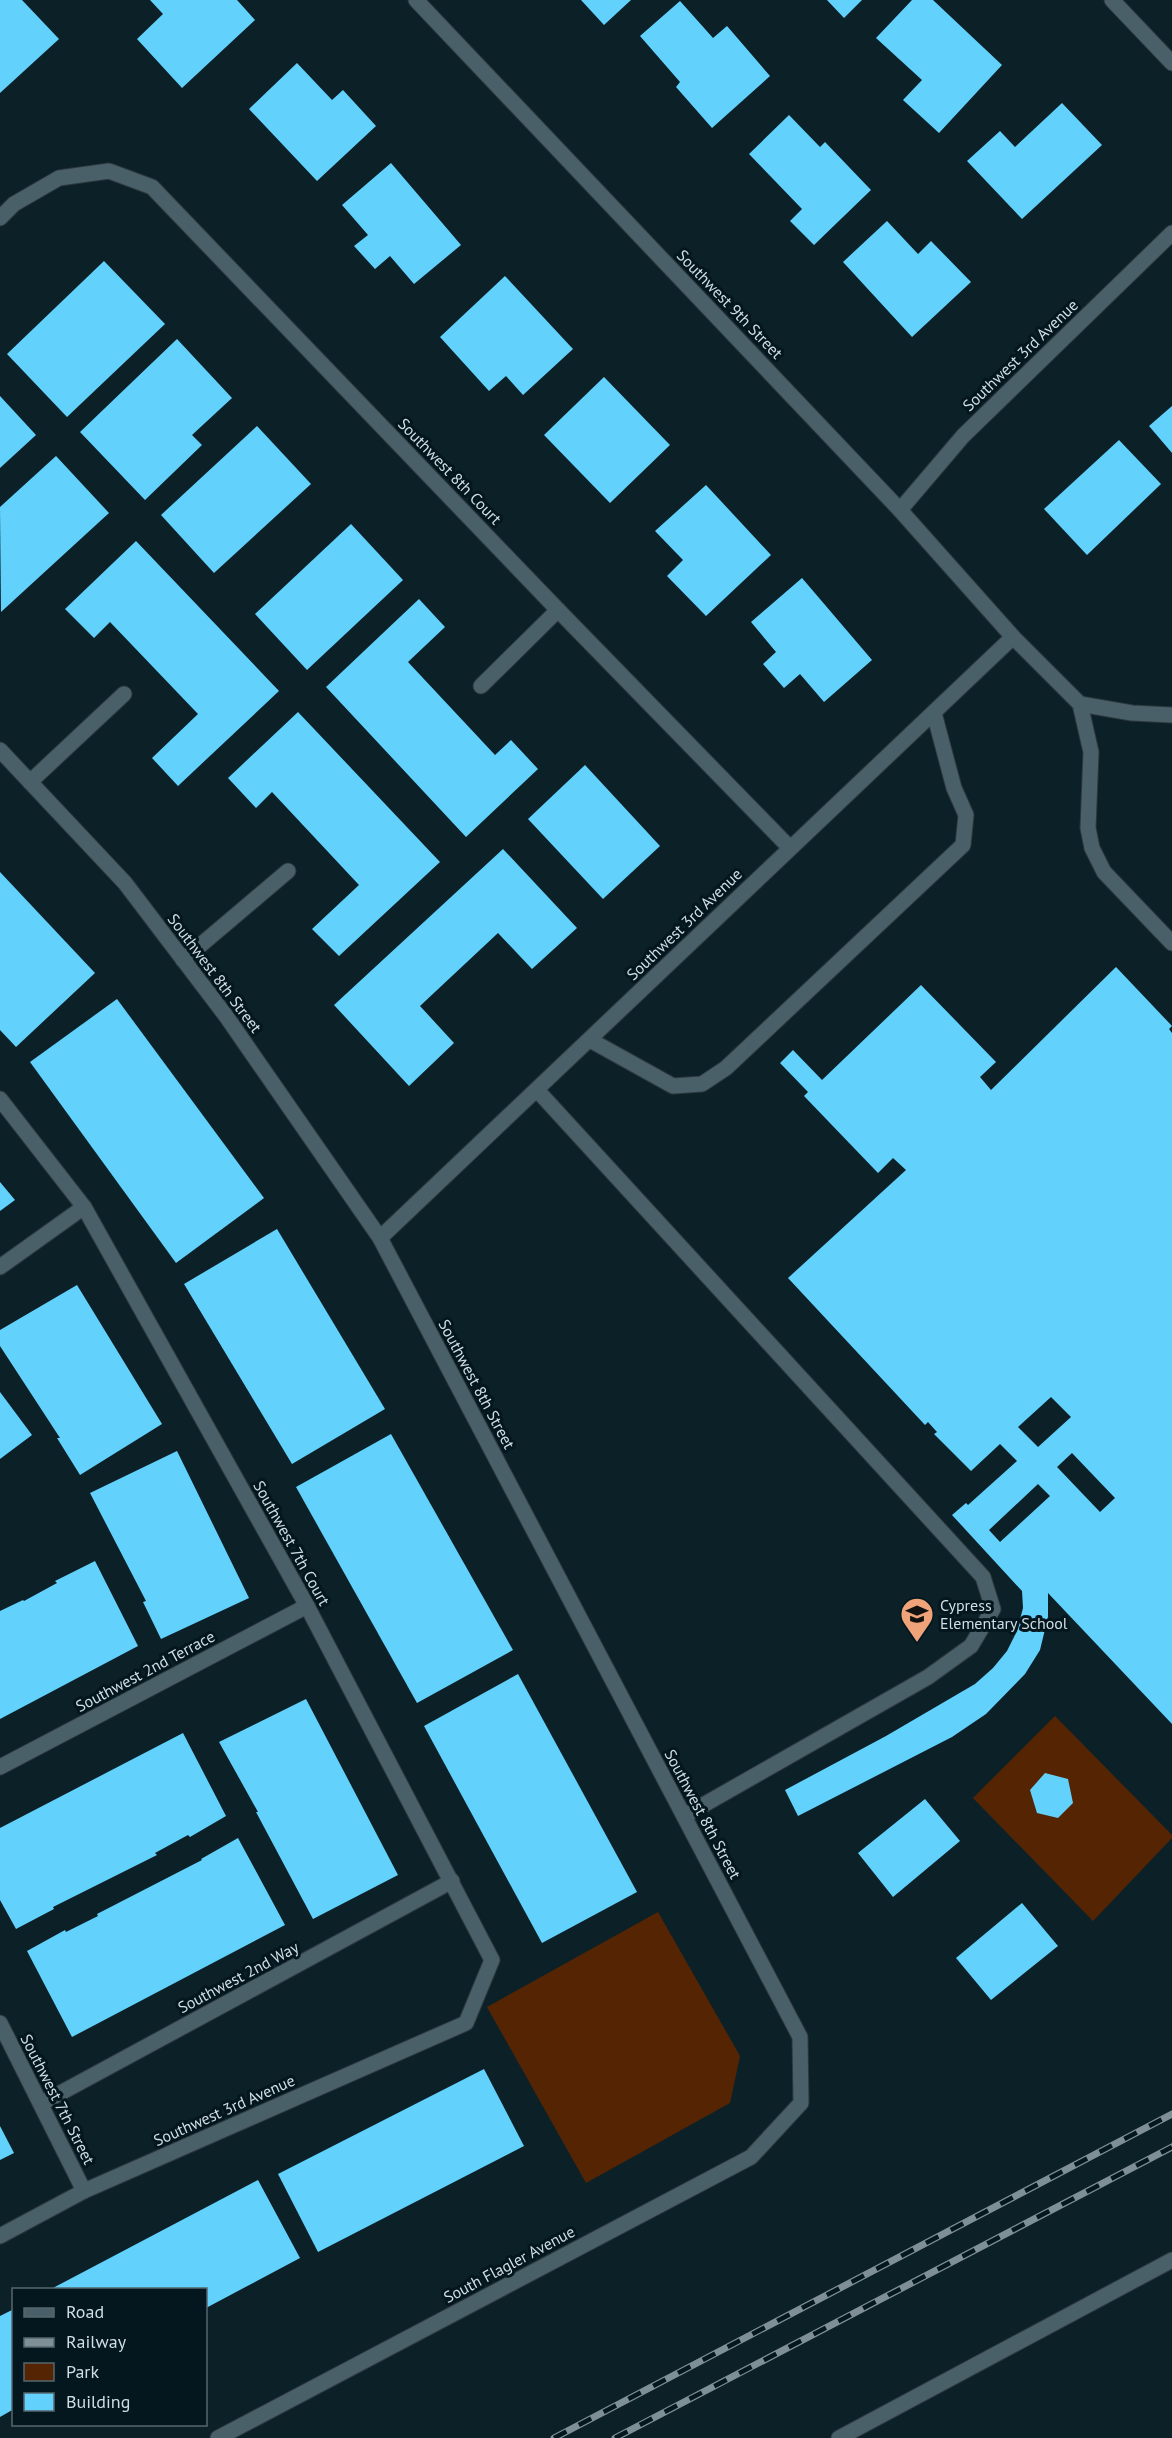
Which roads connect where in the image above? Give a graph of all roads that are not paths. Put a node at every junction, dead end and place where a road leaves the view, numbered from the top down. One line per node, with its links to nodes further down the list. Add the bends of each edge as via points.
1 (416, 0): 6 (street, Southwest 9th Street)
2 (1112, 0): 3 (street)
3 (1172, 63)
4 (0, 218): 7 (street, Southwest 8th Court, via 14,204 59,178 108,171 152,187)
5 (1172, 233): 6 (street, Southwest 3rd Avenue, via 963,436)
6 (900, 510): 8 (street, Southwest 9th Street)
7 (558, 610): 9 (street); 16 (street, Southwest 8th Court)
8 (1013, 637): 11 (street, Southwest 9th Street); 12 (street, Southwest 3rd Avenue)
9 (481, 686)
10 (124, 694): 15 (street)
11 (1080, 704): 13 (street); 18 (street, via 1091,752 1088,828 1092,848 1104,872)
12 (934, 713): 16 (street, Southwest 3rd Avenue); 21 (street, via 954,788 966,815 963,845 726,1068 702,1084 673,1086)
13 (1172, 715)
14 (0, 750): 15 (street, Southwest 8th Street)
15 (30, 782): 20 (street, Southwest 8th Street, via 125,883)
16 (790, 848): 21 (street, Southwest 3rd Avenue)
17 (288, 871): 20 (street)
18 (1165, 929): 19 (street)
19 (1172, 944)
20 (183, 960): 25 (street, Southwest 8th Street)
21 (590, 1040): 22 (street, Southwest 3rd Avenue)
22 (537, 1090): 25 (street, Southwest 3rd Avenue); 29 (street, via 983,1577 993,1609 971,1646 928,1677)
23 (0, 1099): 24 (street, Southwest 7th Court)
24 (84, 1207): 26 (street); 27 (street, Southwest 7th Court)
25 (380, 1238): 29 (street, Southwest 8th Street)
26 (0, 1267)
27 (307, 1606): 28 (street, Southwest 2nd Terrace); 30 (street, Southwest 7th Court)
28 (0, 1767)
29 (684, 1816): 34 (street, Southwest 8th Street, via 800,2037)
30 (452, 1881): 32 (street, Southwest 7th Court, via 492,1960); 33 (street, Southwest 2nd Way)
31 (0, 2023): 33 (street, Southwest 7th Street)
32 (466, 2024): 35 (street, Southwest 3rd Avenue)
33 (42, 2103): 35 (street, Southwest 7th Street)
34 (801, 2103): 38 (street, South Flagler Avenue, via 751,2157)
35 (84, 2191): 36 (street, Southwest 3rd Avenue)
36 (0, 2236)
37 (1172, 2260): 39 (street)
38 (218, 2438)
39 (839, 2438)

